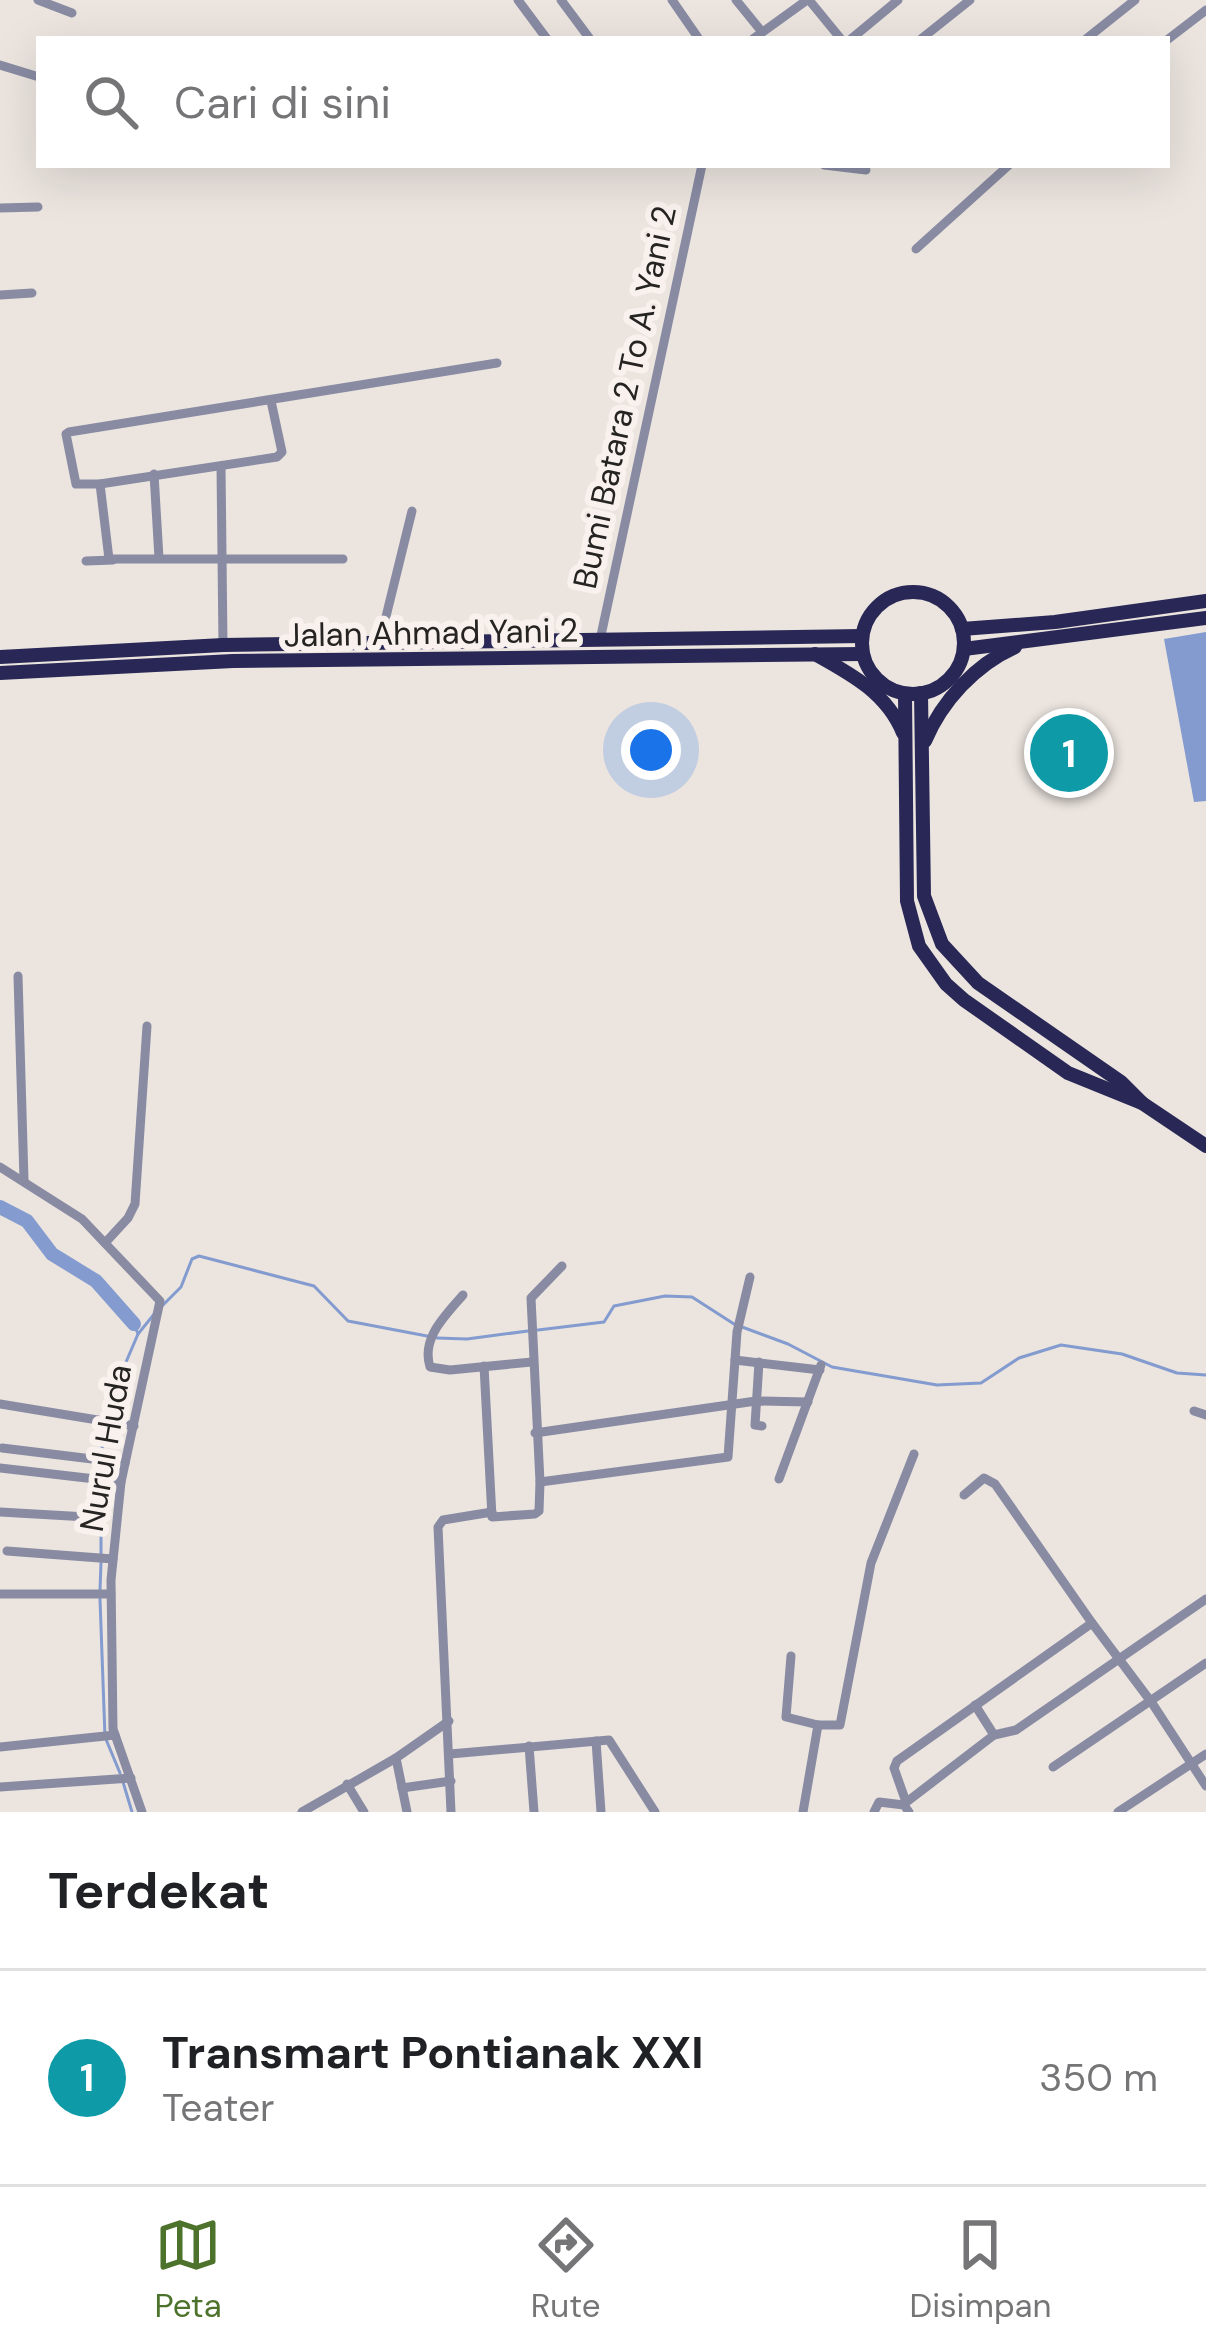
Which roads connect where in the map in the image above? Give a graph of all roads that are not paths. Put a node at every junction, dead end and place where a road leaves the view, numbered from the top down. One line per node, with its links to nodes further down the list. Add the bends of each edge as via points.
1 (38, 0): 11 (street)
2 (518, 0): 13 (street)
3 (561, 0): 14 (street)
4 (672, 0): 15 (street)
5 (736, 0): 12 (street)
6 (810, 0): 12 (street); 16 (street)
7 (898, 0): 17 (street)
8 (970, 0): 18 (street)
9 (1135, 0): 19 (street)
10 (1206, 10): 20 (street)
11 (72, 13)
12 (757, 35)
13 (545, 36)
14 (588, 36)
15 (696, 36)
16 (839, 36)
17 (855, 36)
18 (925, 36)
19 (1090, 36)
20 (1170, 38)
21 (0, 65): 22 (street)
22 (36, 76)
23 (701, 168): 47 (street, Bumi Batara 2 To A. Yani 2)
24 (849, 168): 26 (street)
25 (1006, 168): 29 (street)
26 (866, 170)
27 (38, 207): 28 (street)
28 (0, 208)
29 (916, 249)
30 (32, 293): 31 (street)
31 (0, 295)
32 (497, 363): 33 (street)
33 (271, 401): 34 (street, via 280,455); 36 (street, via 67,433 76,484)
34 (220, 466): 35 (street); 39 (street)
35 (154, 474): 36 (street); 38 (street)
36 (100, 484): 40 (street)
37 (412, 511): 50 (street)
38 (159, 558): 39 (street); 40 (street)
39 (221, 558): 41 (street); 49 (street)
40 (113, 560): 42 (street)
41 (343, 560)
42 (86, 561)
43 (1206, 601): 45 (highway)
44 (1206, 618): 48 (highway)
45 (962, 629): 46 (highway, via 940,600 904,593 881,604); 51 (highway)
46 (862, 636): 47 (highway, Jalan Ahmad Yani 2); 53 (highway)
47 (600, 640): 50 (highway, Jalan Ahmad Yani 2)
48 (1025, 643): 51 (highway); 58 (highway, via 976,671)
49 (223, 645): 50 (highway, Jalan Ahmad Yani 2); 54 (highway, Jalan Ahmad Yani 2)
50 (379, 645)
51 (964, 649): 56 (highway, via 947,682)
52 (813, 653): 53 (highway, Jalan Ahmad Yani 2); 55 (highway, Jalan Ahmad Yani 2); 58 (highway, via 872,691)
53 (863, 654): 57 (highway, via 881,684)
54 (0, 658)
55 (0, 673)
56 (922, 693): 57 (highway); 58 (highway)
57 (905, 694): 58 (highway)
58 (915, 745): 61 (highway, via 925,896 942,944 978,983); 61 (highway, via 907,901 919,946 964,1000 1068,1073)
59 (18, 976): 64 (street)
60 (147, 1027): 65 (street, via 135,1204)
61 (1142, 1103): 62 (highway)
62 (1206, 1146)
63 (0, 1167): 64 (street, Nurul Huda)
64 (24, 1180): 65 (street, Nurul Huda)
65 (105, 1243): 79 (street, Nurul Huda, via 157,1296 159,1308)
66 (562, 1266): 70 (street, via 531,1298)
67 (750, 1277): 69 (street)
68 (463, 1295): 72 (street, via 431,1338 427,1360 450,1370)
69 (735, 1360): 71 (street); 76 (street)
70 (532, 1362): 72 (street); 81 (street)
71 (759, 1363): 73 (street); 74 (street, via 820,1368)
72 (484, 1366): 91 (street)
73 (756, 1401): 74 (street); 76 (street); 80 (street, via 755,1425)
74 (808, 1402): 86 (street)
75 (0, 1404): 79 (street)
76 (732, 1405): 81 (street); 88 (street, via 728,1457)
77 (1194, 1411): 78 (street)
78 (1206, 1415)
79 (134, 1426): 84 (street, Nurul Huda)
80 (762, 1426)
81 (535, 1433): 88 (street)
82 (2, 1448): 84 (street)
83 (914, 1454): 105 (street, via 871,1563 842,1721)
84 (125, 1462): 87 (street, Nurul Huda)
85 (0, 1468): 87 (street)
86 (779, 1479)
87 (115, 1481): 94 (street, Nurul Huda)
88 (540, 1482): 91 (street, via 535,1514)
89 (964, 1495): 98 (street, via 984,1478 995,1484)
90 (0, 1512): 92 (street)
91 (492, 1512): 104 (street, via 438,1527)
92 (87, 1517)
93 (7, 1552): 94 (street)
94 (107, 1558): 96 (street, Nurul Huda)
95 (0, 1594): 96 (street)
96 (104, 1594): 107 (street, Nurul Huda)
97 (1206, 1599): 100 (street)
98 (1092, 1623): 100 (street); 103 (street)
99 (791, 1656): 105 (street, via 786,1717)
100 (1120, 1659): 102 (street); 106 (street, via 1016,1730)
101 (1206, 1664): 102 (street)
102 (1152, 1703): 114 (street); 115 (street)
103 (976, 1705): 106 (street); 123 (street, via 897,1761)
104 (448, 1721): 111 (street); 113 (street)
105 (818, 1725): 133 (street)
106 (994, 1735): 123 (street)
107 (108, 1736): 110 (street); 116 (street, Nurul Huda)
108 (596, 1742): 109 (street); 131 (street); 132 (street, via 611,1740)
109 (529, 1746): 111 (street); 130 (street)
110 (0, 1747)
111 (450, 1754): 117 (street)
112 (1206, 1754): 114 (street)
113 (396, 1758): 118 (street); 121 (street)
114 (1192, 1763): 119 (street); 135 (street)
115 (1053, 1767)
116 (124, 1778): 120 (street); 124 (street, Nurul Huda)
117 (451, 1781): 121 (street); 129 (street)
118 (347, 1784): 122 (street); 127 (street)
119 (1206, 1786)
120 (0, 1787)
121 (402, 1788): 128 (street)
122 (324, 1798): 125 (street); 126 (street)
123 (906, 1806): 134 (street, via 879,1802)
124 (142, 1812)
125 (302, 1812)
126 (331, 1812)
127 (364, 1812)
128 (407, 1812)
129 (451, 1812)
130 (534, 1812)
131 (601, 1812)
132 (656, 1812)
133 (803, 1812)
134 (874, 1812)
135 (1118, 1812)

